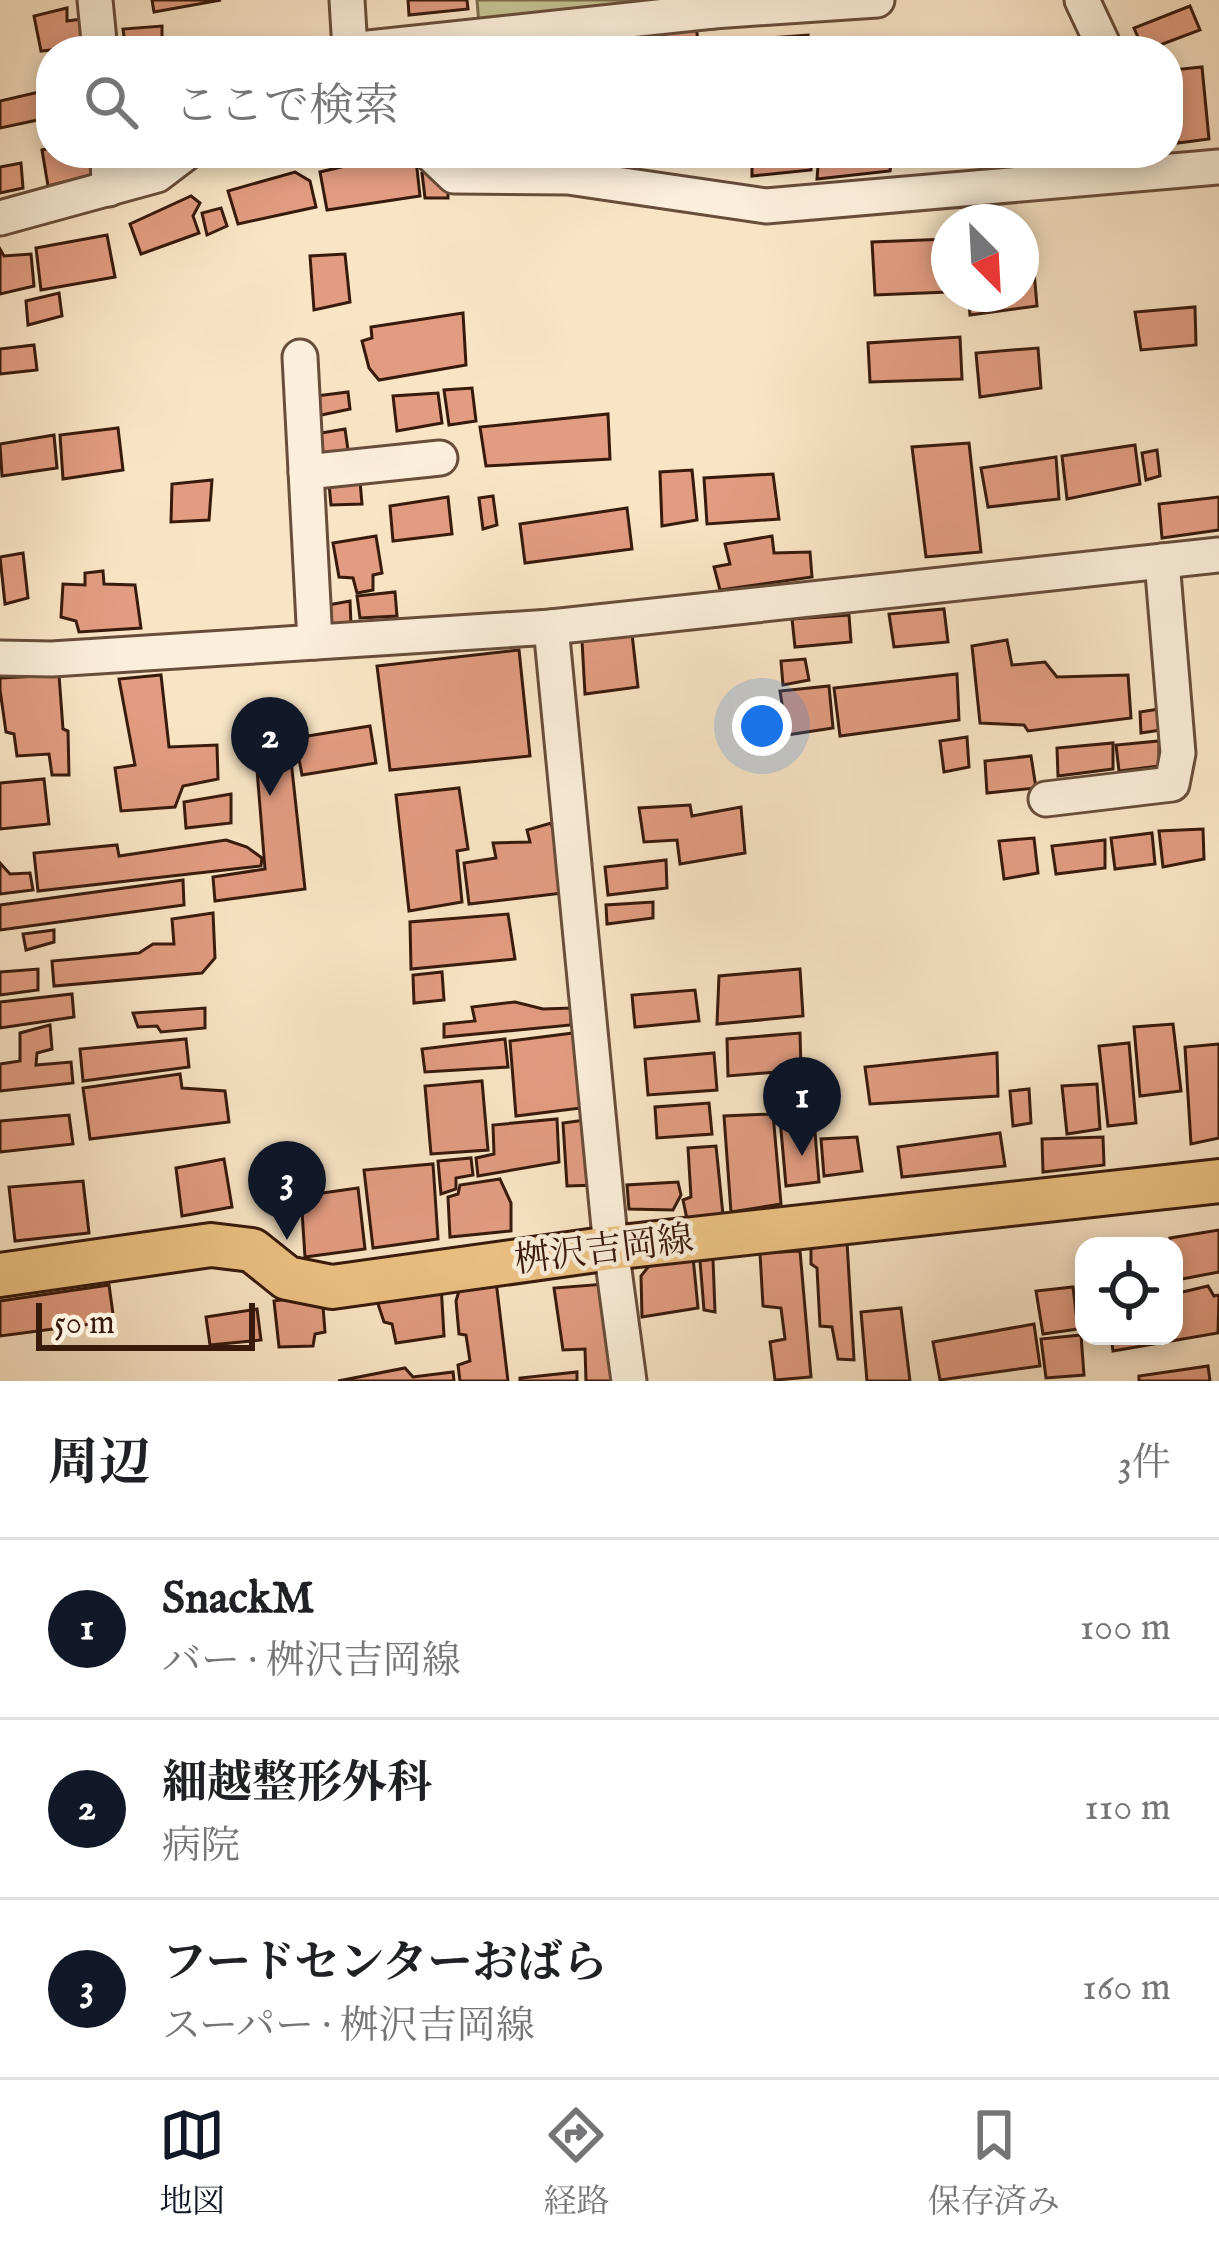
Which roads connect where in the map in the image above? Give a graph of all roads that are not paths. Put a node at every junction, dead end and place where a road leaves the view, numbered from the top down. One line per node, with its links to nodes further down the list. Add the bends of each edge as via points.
1 (95, 0): 6 (street)
2 (346, 0): 7 (street)
3 (877, 0): 5 (street)
4 (1082, 0): 9 (street)
5 (712, 5): 8 (street)
6 (99, 36)
7 (349, 36)
8 (468, 36)
9 (1099, 36)
10 (1183, 164): 11 (street)
11 (1219, 167)
12 (108, 168): 16 (street)
13 (168, 168): 16 (street)
14 (446, 168): 15 (street, via 454,176 568,177 766,206)
15 (1104, 168)
16 (109, 189): 17 (street)
17 (0, 218)
18 (300, 357): 20 (street)
19 (440, 458): 20 (street)
20 (306, 472): 24 (street)
21 (1219, 555): 22 (street)
22 (1162, 561): 23 (street); 26 (street, via 1178,753 1172,784)
23 (551, 627): 24 (street); 28 (street)
24 (315, 642): 25 (street)
25 (0, 658)
26 (1046, 799)
27 (1219, 1181): 28 (main road, 桝沢吉岡線)
28 (611, 1248): 29 (main road, 桝沢吉岡線, via 332,1287 286,1279 252,1250 211,1245); 30 (street)
29 (0, 1275)
30 (629, 1381)

